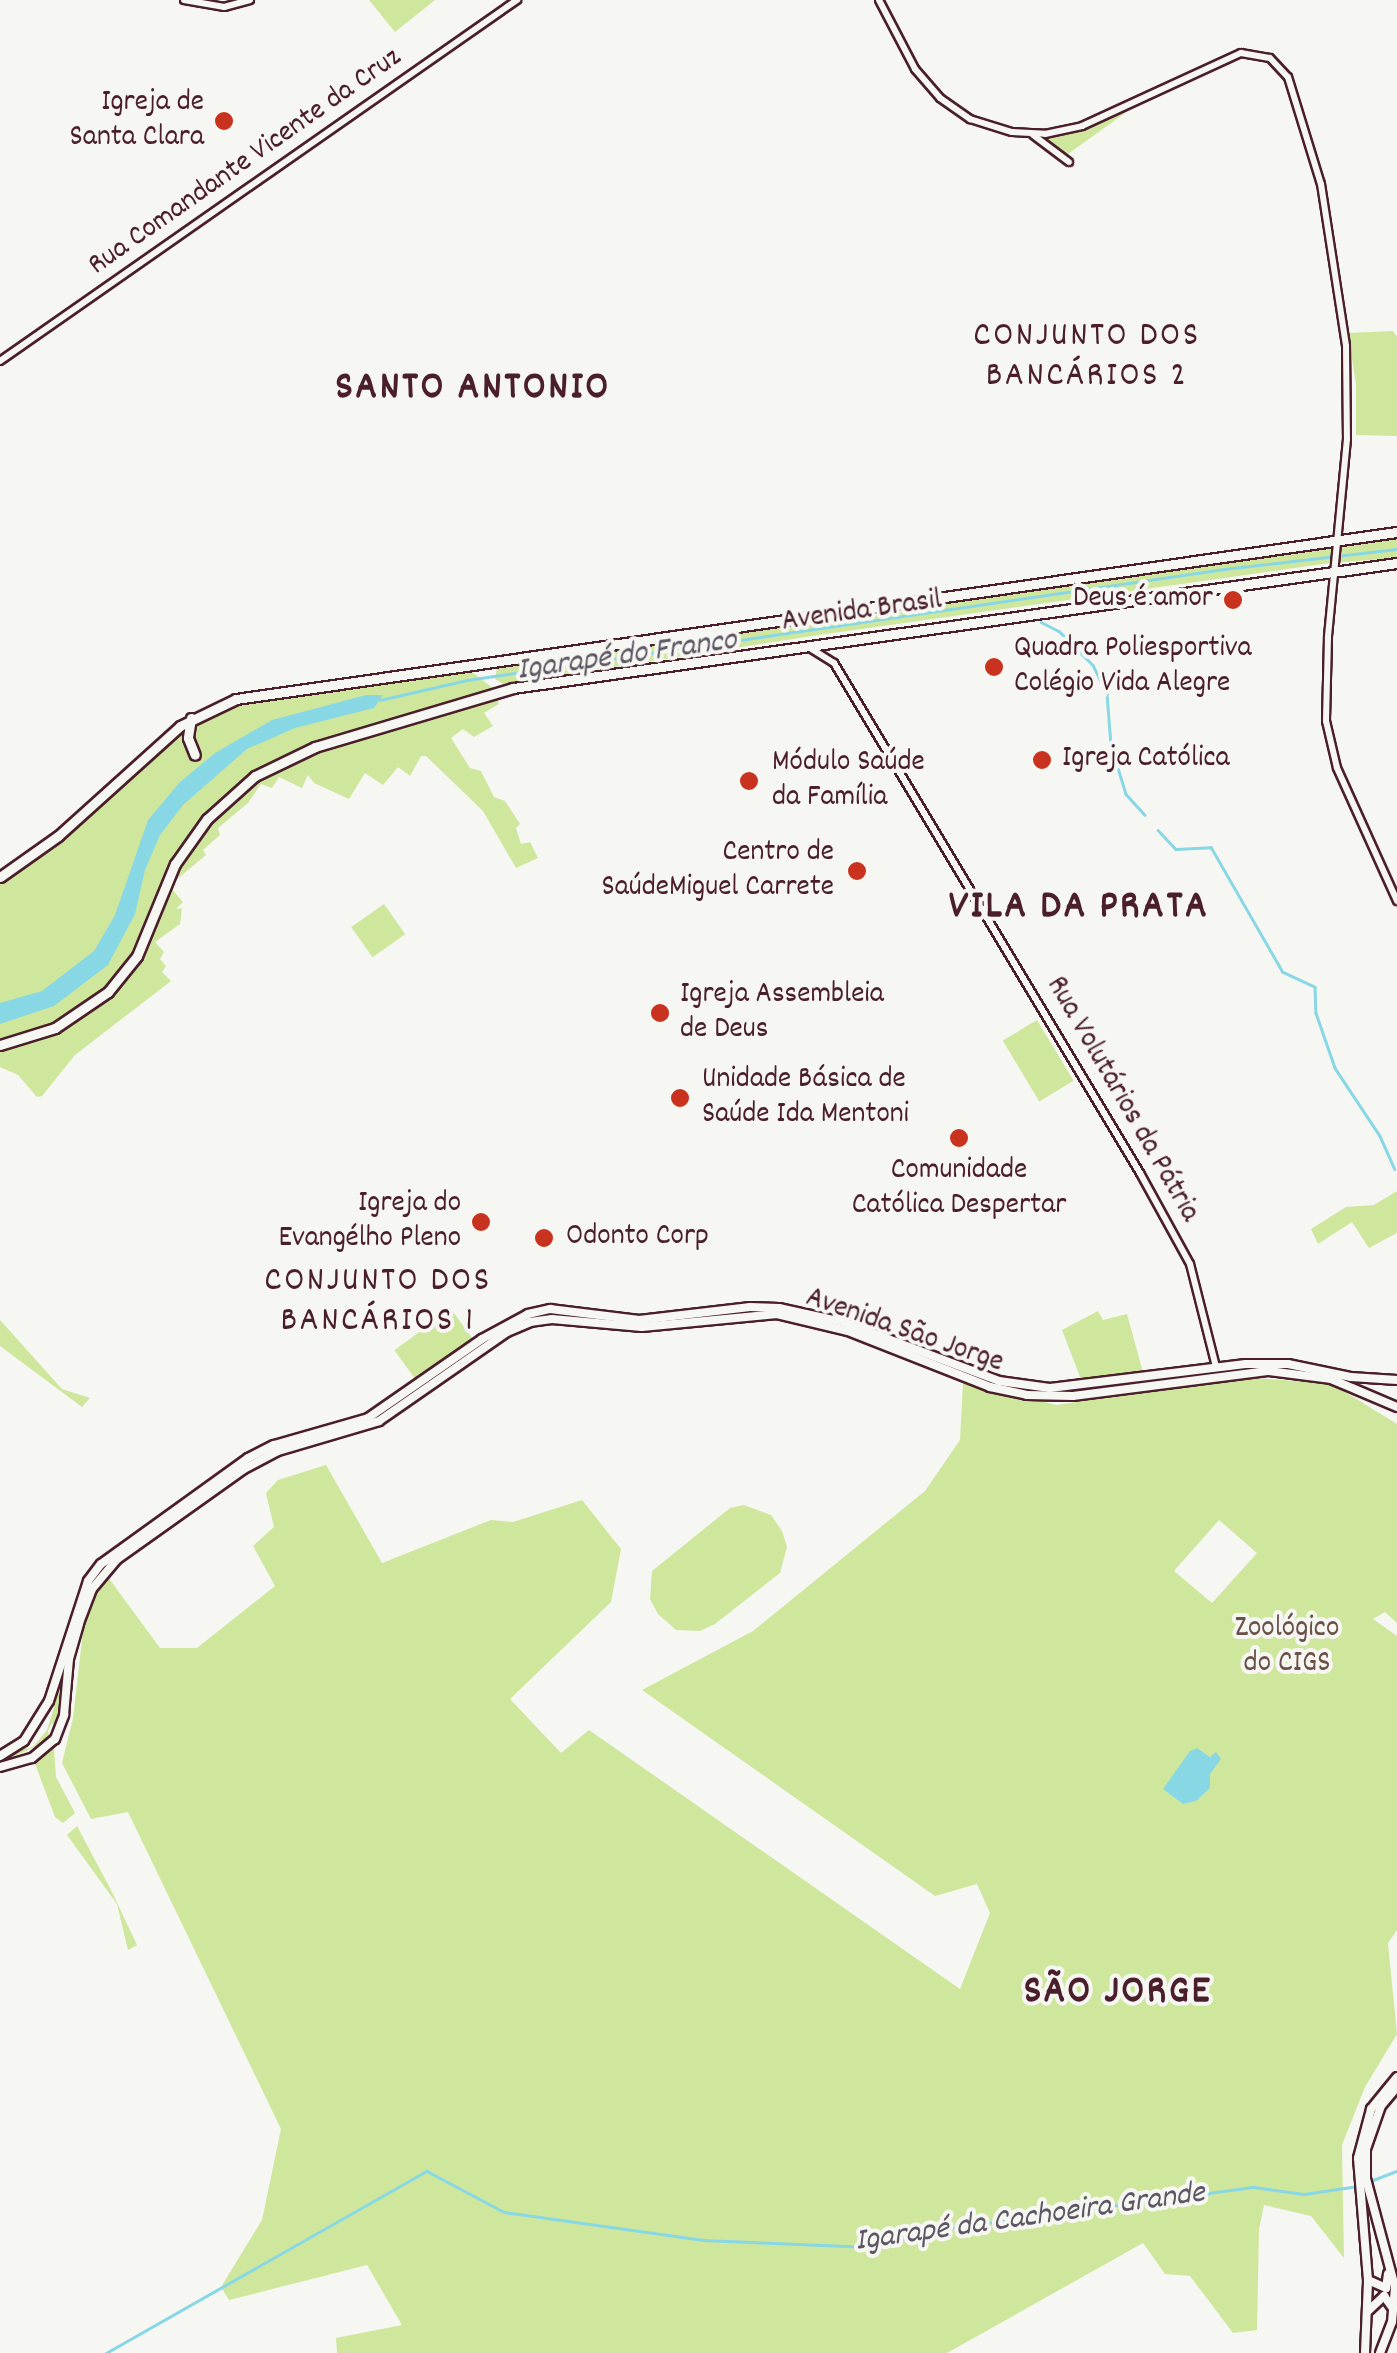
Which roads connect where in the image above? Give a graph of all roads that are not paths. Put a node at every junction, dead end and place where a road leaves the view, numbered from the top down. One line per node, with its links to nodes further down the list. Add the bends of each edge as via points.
1 (184, 0): 2 (street, via 224,6)
2 (250, 0)
3 (518, 0): 7 (street, Rua Comandante Vicente da Cruz)
4 (879, 0): 5 (street, via 915,69 940,98 980,124)
5 (1032, 134): 6 (street); 9 (street, via 1095,122 1230,55 1262,55 1284,70 1321,184 1346,346 1347,439)
6 (1068, 162)
7 (0, 361)
8 (1397, 532): 9 (highway, Avenida Brasil)
9 (1337, 540): 11 (street); 15 (highway, Avenida Brasil, via 256,695)
10 (1397, 563): 11 (highway, Avenida Brasil)
11 (1334, 566): 12 (highway, Avenida Brasil); 18 (street, via 1328,734 1348,796)
12 (840, 641): 13 (highway, Avenida Brasil); 14 (street)
13 (808, 646): 14 (street, Rua Volutários da Pátria); 19 (highway, Avenida Brasil, via 502,690 277,763 233,794 189,842 136,956 108,992 55,1028)
14 (834, 662): 20 (street, Rua Volutários da Pátria, via 1190,1264)
15 (191, 718): 16 (highway, via 188,738); 17 (highway, Avenida Brasil, via 58,836)
16 (195, 755)
17 (0, 877)
18 (1397, 901)
19 (0, 1045)
20 (1216, 1367): 21 (main road, Avenida São Jorge, via 1288,1364); 23 (main road, Avenida São Jorge, via 1050,1388 999,1381 843,1322 780,1308 639,1320 550,1310 528,1314 368,1418 248,1458 101,1564 88,1581 43,1712 24,1741)
21 (1397, 1380)
22 (1397, 1407): 24 (main road, Avenida São Jorge, via 1331,1380 1269,1371 1087,1395 1027,1395 990,1387 848,1330 777,1314 642,1328 530,1322 379,1421 278,1451 244,1469 116,1560 92,1588 79,1623 55,1740 32,1758)
23 (0, 1756)
24 (0, 1767)
25 (1397, 2077): 28 (main road, via 1371,2109 1359,2147)
26 (1397, 2088): 27 (main road, via 1381,2106 1366,2149 1366,2179)
27 (1386, 2247): 28 (main road, via 1388,2285 1378,2288); 30 (main road, via 1396,2287)
28 (1368, 2280): 29 (main road)
29 (1368, 2310): 30 (main road, via 1384,2296); 31 (main road)
30 (1393, 2311): 32 (main road)
31 (1365, 2353)
32 (1380, 2353)

